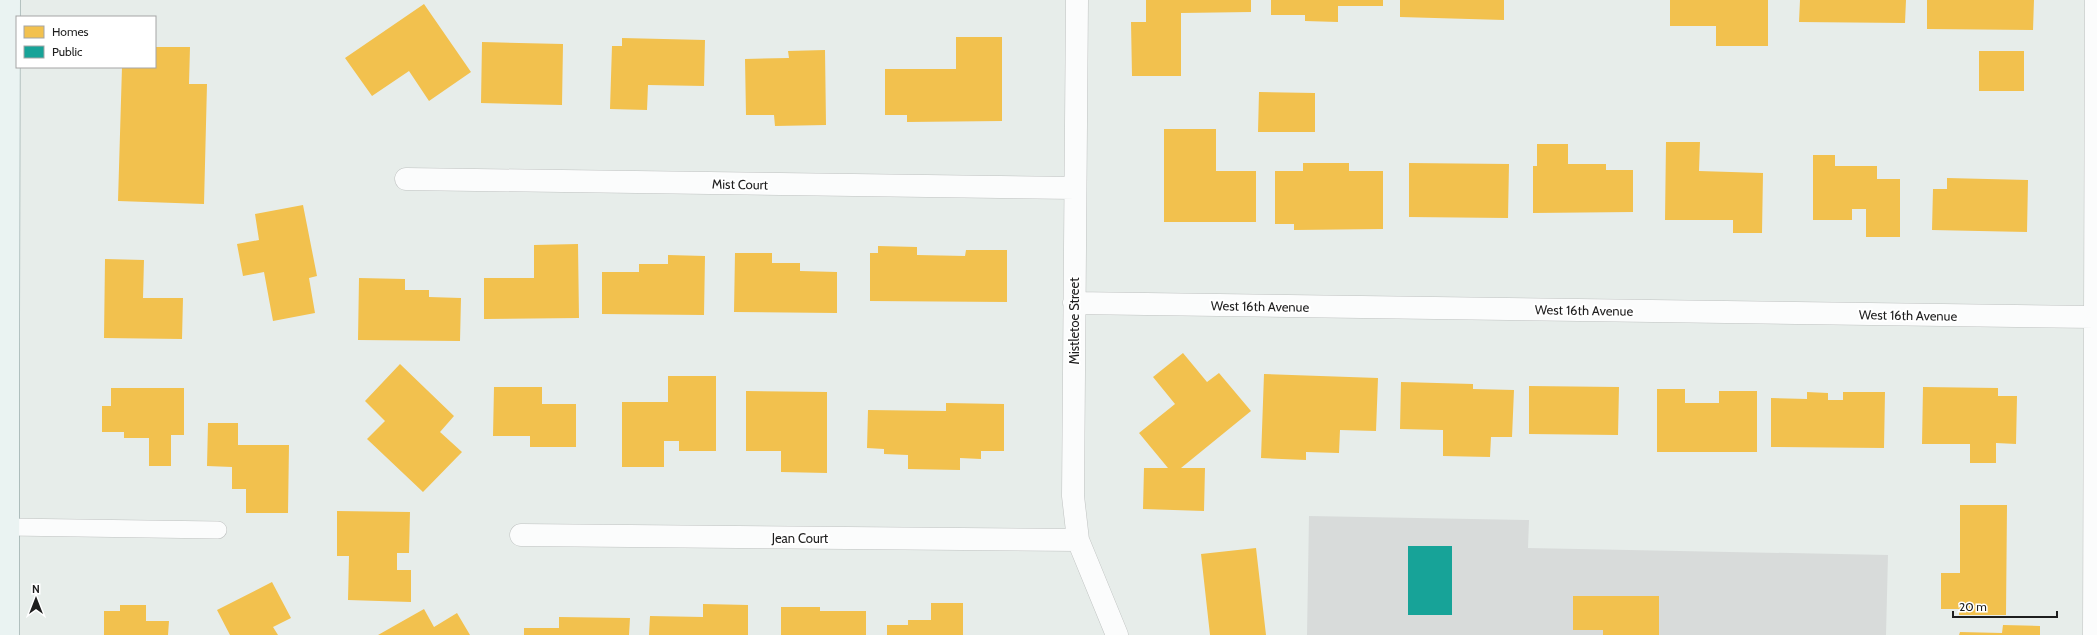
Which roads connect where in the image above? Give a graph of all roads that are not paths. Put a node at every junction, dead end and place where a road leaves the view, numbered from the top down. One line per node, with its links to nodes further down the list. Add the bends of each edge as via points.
1 (9, 0): 4 (main road)
2 (1077, 0): 6 (street, Mistletoe Street)
3 (2096, 0): 9 (street)
4 (4, 69): 7 (main road)
5 (406, 180): 6 (street, Mist Court)
6 (1075, 188): 8 (street, Mistletoe Street)
7 (4, 256): 10 (main road)
8 (1074, 303): 9 (street, West 16th Avenue); 13 (street, Mistletoe Street, via 1073,496)
9 (2094, 317): 16 (street)
10 (8, 527): 11 (lane); 14 (main road)
11 (218, 530)
12 (521, 535): 13 (street, Jean Court)
13 (1078, 540): 15 (street, Mistletoe Street)
14 (8, 635)
15 (1117, 635)
16 (2094, 635)

